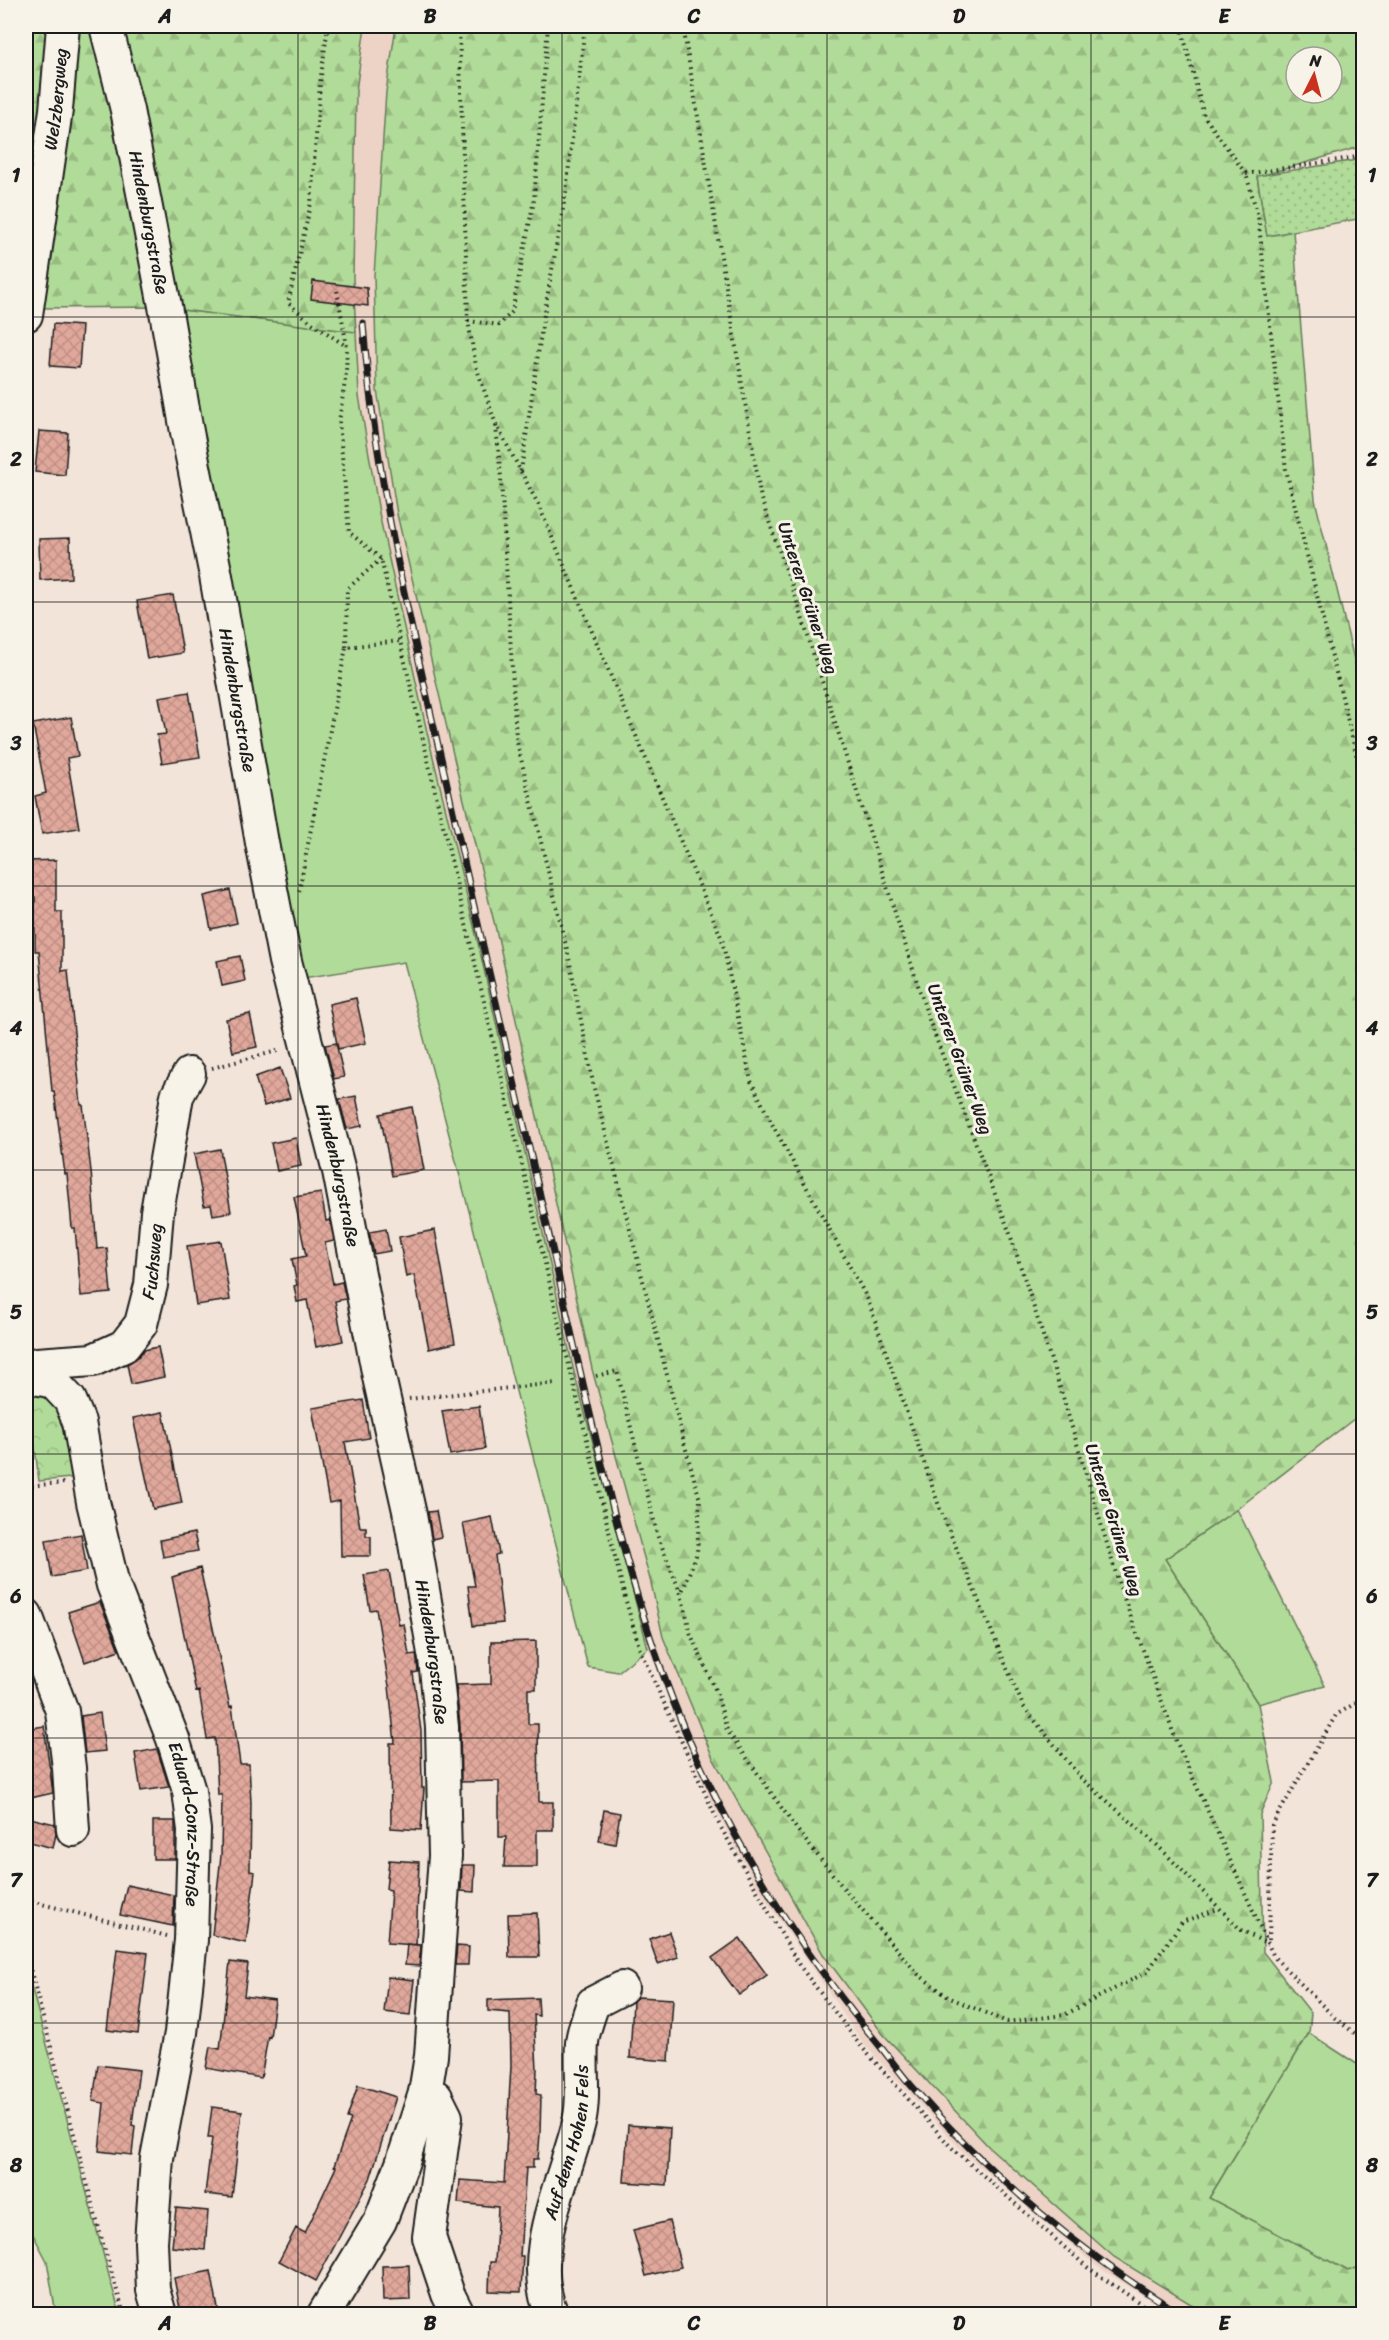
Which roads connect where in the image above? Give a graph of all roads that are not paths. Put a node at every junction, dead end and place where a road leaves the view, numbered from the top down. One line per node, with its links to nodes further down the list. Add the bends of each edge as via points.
1 (63, 26): 3 (street, Welzbergweg, via 56,110)
2 (106, 26): 10 (street, Hindenburgstraße, via 127,110 165,306 285,961 339,1171 435,1659 442,1727 445,1856)
3 (26, 315)
4 (189, 1074): 5 (street, Fuchsweg, via 177,1096 158,1212 151,1285 141,1324 124,1346 93,1360 37,1364)
5 (26, 1369)
6 (26, 1376): 11 (street, Eduard-Conz-Straße, via 53,1382 70,1400 79,1422 113,1585 189,1791 194,1830 191,1940 182,2033 157,2158 151,2242 153,2290)
7 (26, 1615): 8 (street, via 62,1711)
8 (73, 1830)
9 (622, 1988): 14 (street, Auf dem Hohen Fels, via 593,2003 582,2040 580,2120 551,2214 543,2257 544,2299)
10 (425, 2093): 12 (street, Hindenburgstraße, via 380,2221); 13 (street, via 436,2097 446,2117 429,2237)
11 (160, 2314)
12 (324, 2314)
13 (458, 2314)
14 (552, 2314)

